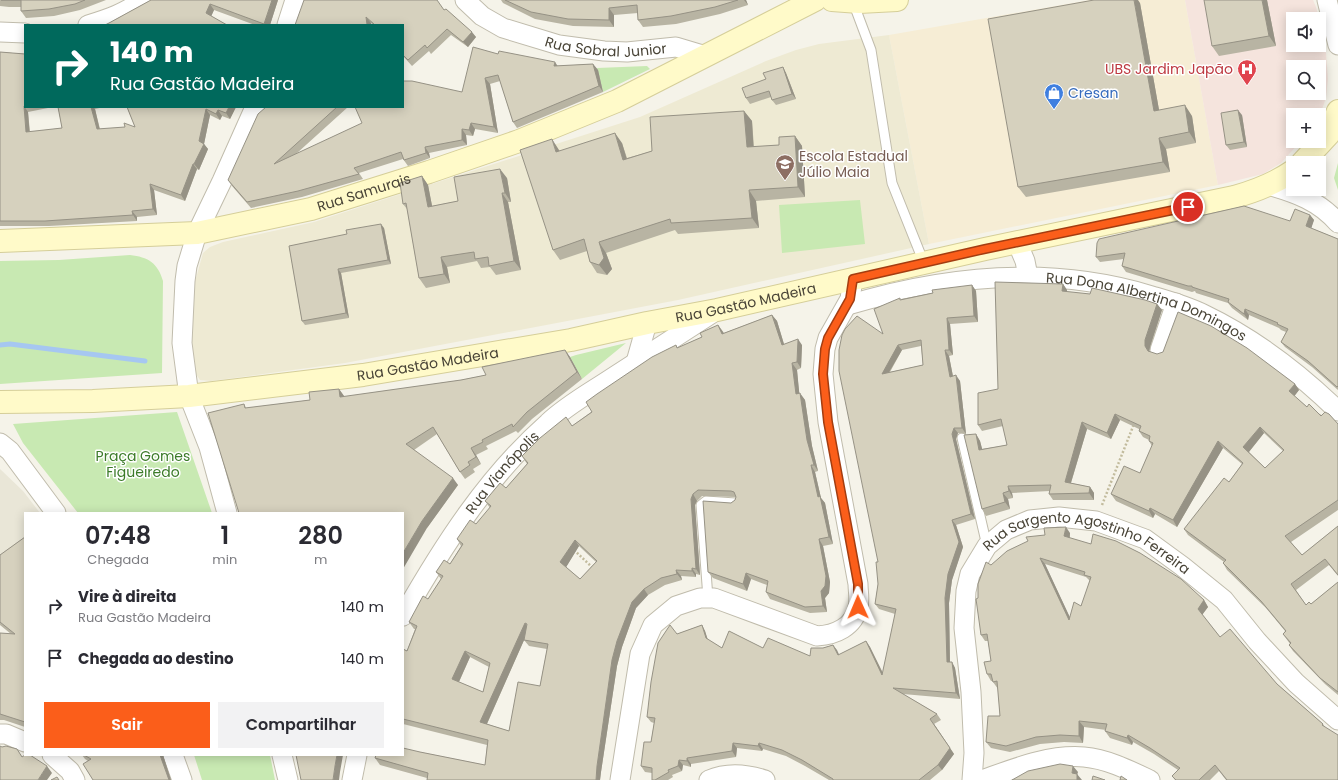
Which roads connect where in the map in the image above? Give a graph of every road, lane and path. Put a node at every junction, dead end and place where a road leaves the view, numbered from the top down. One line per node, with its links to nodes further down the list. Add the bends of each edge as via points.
1 (142, 0): 8 (street, via 110,18)
2 (295, 0): 9 (street)
3 (465, 0): 13 (street, Rua Sobral Junior, via 482,16 503,28 558,45 627,52 676,47)
4 (815, 0): 13 (street)
5 (897, 0): 7 (street)
6 (1328, 0): 12 (street)
7 (843, 1): 24 (lane, via 871,50 892,183)
8 (91, 24)
9 (287, 24)
10 (0, 32): 11 (street)
11 (24, 33)
12 (1338, 45)
13 (706, 56): 20 (street, Rua Samurais, via 617,101 519,141 311,209)
14 (255, 108): 20 (street)
15 (1337, 119): 16 (street, via 1329,134)
16 (1309, 156)
17 (1286, 175): 18 (street, Rua Gastão Madeira)
18 (1268, 185): 19 (street, via 1294,192 1314,202); 22 (street, Rua Gastão Madeira, via 1234,197)
19 (1338, 223)
20 (197, 233): 21 (street, Rua Samurais); 34 (street, via 185,281 182,343)
21 (0, 240)
22 (1017, 242): 23 (street, Rua Gastão Madeira); 26 (street)
23 (985, 249): 24 (street, Rua Gastão Madeira); 25 (street)
24 (924, 263): 27 (street, Rua Gastão Madeira)
25 (998, 276): 26 (street, Rua Dona Albertina Domingos); 29 (street, Rua Dona Albertina Domingos, via 929,284 882,294)
26 (1028, 276): 28 (street, Rua Dona Albertina Domingos, via 1073,278 1124,287)
27 (853, 279): 29 (street); 30 (street, Rua Gastão Madeira)
28 (1176, 303): 32 (street); 36 (street, Rua Dona Albertina Domingos, via 1241,334 1277,359)
29 (848, 305): 47 (street, via 828,338 823,374 828,422 858,584 858,607 851,621 843,629 834,634 817,636)
30 (717, 310): 31 (street, Rua Gastão Madeira); 33 (street, Rua Vianópolis)
31 (648, 323): 33 (street); 34 (street, Rua Gastão Madeira, via 571,340 363,375)
32 (1160, 350)
33 (636, 362): 48 (street, Rua Vianópolis, via 574,403 522,447 468,512 438,556)
34 (189, 396): 35 (street); 42 (street, via 209,447)
35 (0, 402)
36 (1338, 411)
37 (1136, 418): 43 (path)
38 (962, 438): 44 (lane)
39 (0, 443): 41 (street, via 10,452)
40 (735, 503): 47 (lane, via 706,501 701,505)
41 (55, 512)
42 (227, 512)
43 (1096, 520): 44 (street, Rua Sargento Agostinho Ferreira, via 1059,517 1030,520 1006,530); 49 (street, Rua Sargento Agostinho Ferreira, via 1145,539 1224,600 1296,683)
44 (987, 546): 63 (street, Rua Sargento Agostinho Ferreira, via 970,574 966,591 964,628 971,692 974,753)
45 (572, 548): 46 (path)
46 (595, 570)
47 (708, 598): 60 (street, via 676,606 653,625 640,654)
48 (404, 614)
49 (1338, 720)
50 (0, 734): 51 (street)
51 (24, 742)
52 (53, 756): 56 (street, via 70,771)
53 (173, 756): 57 (street)
54 (282, 756): 58 (street)
55 (357, 756): 59 (street)
56 (75, 780)
57 (182, 780)
58 (288, 780)
59 (352, 780)
60 (620, 780)
61 (709, 780): 62 (street, via 718,776 748,775)
62 (765, 780)
63 (972, 780)
64 (982, 780): 65 (street, via 1020,766 1084,757 1120,766)
65 (1150, 780)

